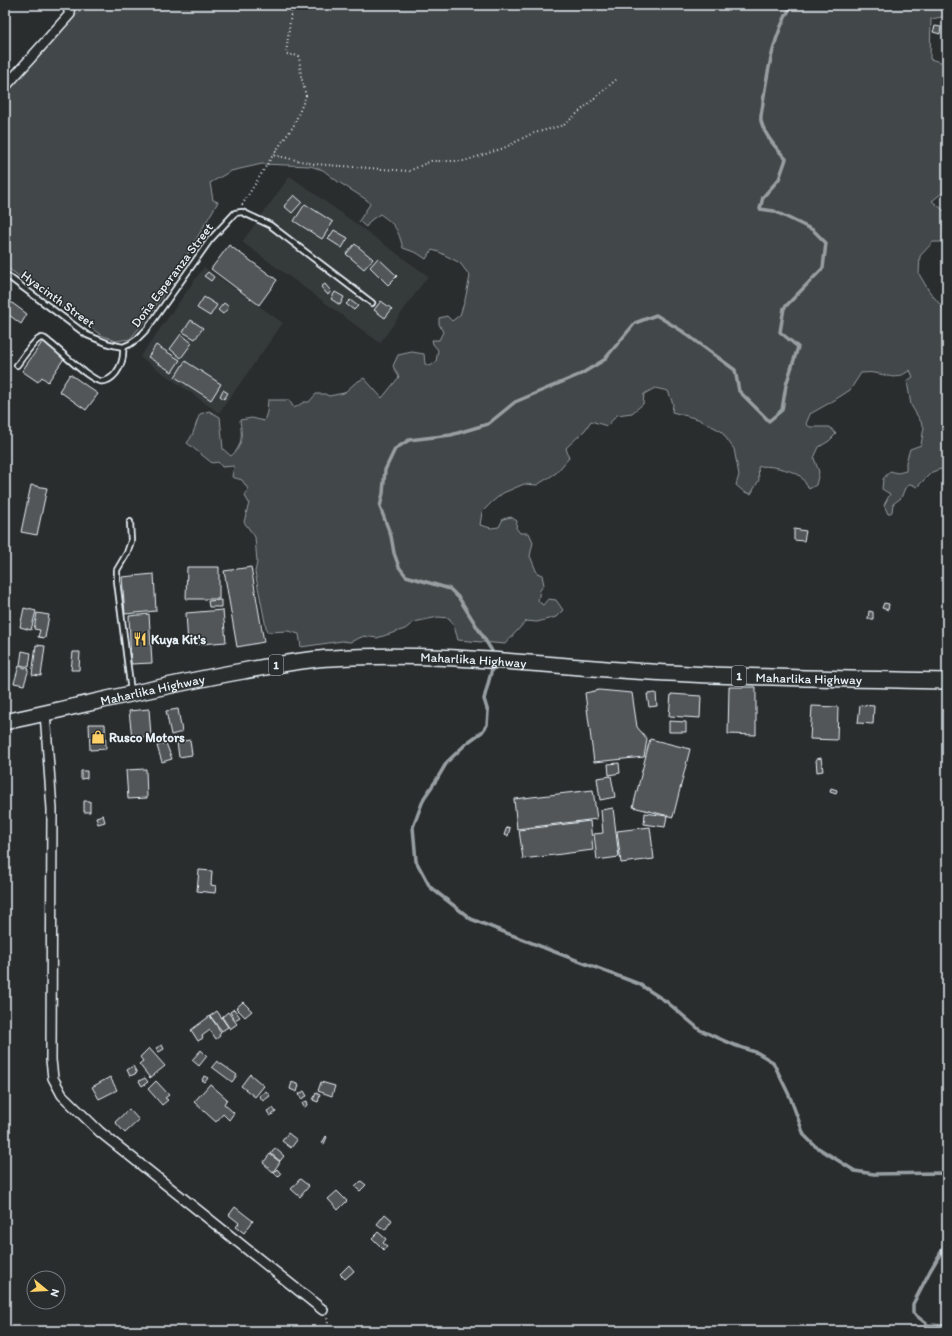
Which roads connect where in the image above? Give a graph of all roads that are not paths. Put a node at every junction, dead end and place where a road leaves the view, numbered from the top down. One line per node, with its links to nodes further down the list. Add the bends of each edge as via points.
1 (67, 5): 2 (street, via 70,14)
2 (5, 87)
3 (5, 274): 5 (lane, Hyacinth Street, via 87,335)
4 (372, 302): 5 (lane, Doña Esperanza Street, via 270,225 242,212 236,213 210,240 147,329)
5 (123, 347): 6 (lane, via 124,355 120,366 111,378 105,381 89,375 43,338 35,342)
6 (18, 365)
7 (130, 522): 9 (lane, via 131,541 118,570 117,581)
8 (947, 681): 9 (main road, Maharlika Highway / 1, via 649,672 450,657 331,658 213,676)
9 (131, 693): 10 (main road, Maharlika Highway / 1)
10 (45, 713): 11 (main road, Maharlika Highway / 1); 12 (street, via 52,809 51,1060 56,1086 100,1132)
11 (5, 722)
12 (323, 1310)

